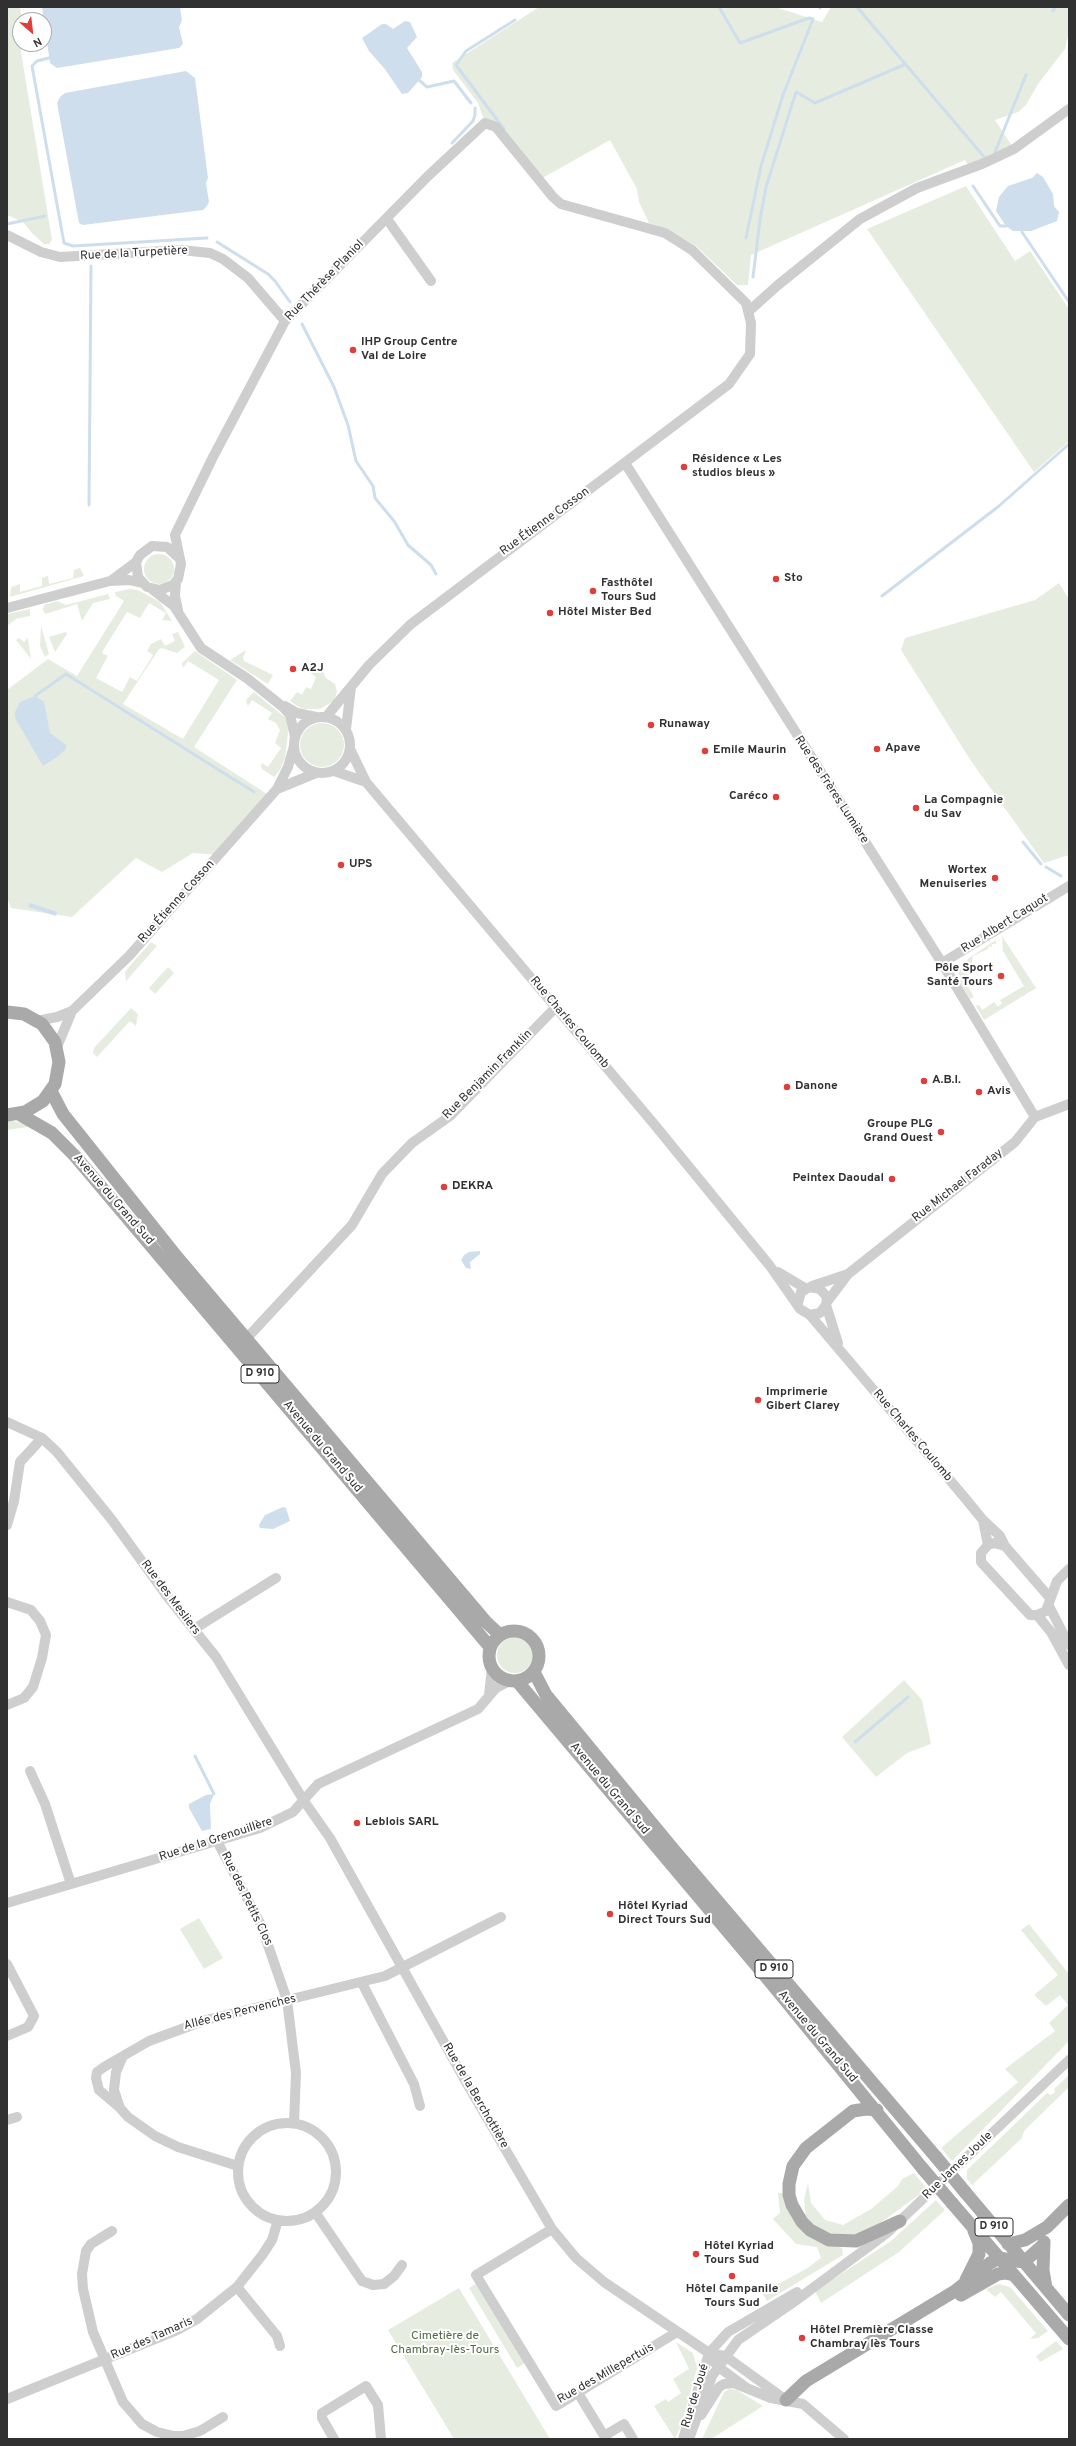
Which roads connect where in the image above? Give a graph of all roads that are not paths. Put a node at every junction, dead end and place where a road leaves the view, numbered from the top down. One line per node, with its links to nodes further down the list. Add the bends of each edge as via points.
1 (1069, 109): 5 (street, via 1009,152 916,188 867,215 845,230)
2 (387, 219): 4 (street); 5 (street, Rue Thérèse Planiol, via 428,176 485,123 496,127 561,204 665,233 696,254 746,303); 6 (street, Rue Thérèse Planiol)
3 (7, 235): 6 (street, Rue de la Turpetière, via 41,252 60,257 181,250 210,254 223,259 248,278)
4 (431, 282)
5 (749, 312): 7 (street, Rue Étienne Cosson, via 752,323 750,354 729,384)
6 (285, 321): 8 (street, Rue Thérèse Planiol)
7 (625, 463): 18 (street, Rue Étienne Cosson, via 390,642); 29 (street, Rue des Frères Lumière)
8 (175, 535): 9 (street); 10 (street)
9 (159, 545): 10 (street, via 167,547); 11 (street, via 145,550)
10 (178, 557): 13 (street, via 181,572)
11 (136, 562): 12 (street); 14 (street, via 136,570)
12 (110, 581): 14 (street, via 129,580); 16 (street)
13 (176, 581): 15 (street, via 167,589); 17 (street, via 175,596)
14 (142, 583): 15 (street)
15 (153, 590): 17 (street, via 168,599)
16 (7, 608)
17 (179, 612): 19 (street, via 201,648)
18 (351, 687): 20 (street, Rue Étienne Cosson); 21 (street)
19 (278, 702): 20 (street, via 297,713); 22 (street, via 290,715)
20 (322, 717): 21 (street, via 340,723); 22 (street, via 304,723)
21 (346, 729): 23 (street)
22 (294, 742): 25 (street, via 300,763); 27 (street, Rue Étienne Cosson, via 288,767)
23 (350, 749): 24 (street, via 347,758); 26 (street, Rue Charles Coulomb)
24 (334, 771): 25 (street); 26 (street)
25 (316, 773): 27 (street, Rue Étienne Cosson)
26 (366, 782): 30 (street, Rue Charles Coulomb)
27 (277, 789): 31 (street, Rue Étienne Cosson, via 129,956)
28 (1069, 886): 29 (street, Rue Albert Caquot)
29 (942, 963): 38 (street, Rue des Frères Lumière)
30 (556, 1007): 39 (street, Rue Charles Coulomb); 45 (street, Rue Benjamin Franklin, via 450,1116 412,1143 382,1174 352,1225)
31 (72, 1010): 33 (street, Rue Étienne Cosson, via 57,1017); 34 (street, Rue Étienne Cosson)
32 (7, 1012): 33 (main road, via 24,1014)
33 (37, 1021): 34 (main road, via 49,1032)
34 (57, 1047): 35 (main road, via 59,1069)
35 (51, 1091): 37 (main road, via 37,1105); 45 (main road, Avenue du Grand Sud / D 910, via 63,1114 80,1136)
36 (1069, 1104): 38 (street)
37 (13, 1114): 61 (main road, Avenue du Grand Sud / D 910, via 52,1133 80,1162)
38 (1035, 1117): 40 (street, Rue Michael Faraday, via 1015,1142)
39 (770, 1266): 41 (street, Rue Charles Coulomb, via 789,1280); 42 (street, Rue Charles Coulomb)
40 (848, 1274): 41 (street, Rue Michael Faraday); 43 (street, Rue Michael Faraday)
41 (808, 1287): 42 (street, via 799,1297); 43 (street, Rue Charles Coulomb, via 820,1289 827,1297)
42 (798, 1303): 44 (street, Rue Charles Coulomb, via 804,1313)
43 (827, 1304): 44 (street, via 820,1313); 46 (street, Rue Charles Coulomb)
44 (810, 1315): 46 (street, Rue Charles Coulomb)
45 (246, 1339): 59 (main road, Avenue du Grand Sud / D 910, via 486,1622)
46 (842, 1352): 49 (street, Rue Charles Coulomb)
47 (7, 1422): 48 (street, Rue des Mesliers)
48 (42, 1438): 50 (street, via 20,1462 14,1501); 58 (street, Rue des Mesliers, via 57,1452 112,1520)
49 (982, 1520): 51 (street, Rue Charles Coulomb); 52 (street, Rue Charles Coulomb, via 1000,1536)
50 (7, 1525)
51 (988, 1545): 52 (street, via 994,1543); 57 (street, via 980,1558 984,1567 1026,1613)
52 (1005, 1546): 56 (street, Rue Charles Coulomb)
53 (1069, 1569): 56 (street, via 1057,1580)
54 (276, 1578): 58 (street)
55 (7, 1602): 67 (street, via 31,1610 40,1621 46,1635 42,1658 30,1692 24,1698)
56 (1050, 1602): 57 (street); 60 (street, Rue Charles Coulomb)
57 (1037, 1616): 62 (street, via 1051,1632)
58 (194, 1629): 69 (street, Rue des Mesliers, via 216,1657)
59 (500, 1635): 61 (main road); 64 (main road, via 520,1631 532,1638 540,1657)
60 (1069, 1645)
61 (490, 1647): 63 (main road, via 489,1661)
62 (1069, 1665)
63 (492, 1668): 65 (main road, via 501,1678); 66 (street)
64 (534, 1672): 65 (main road); 96 (main road, Avenue du Grand Sud / D 910, bridge, via 546,1695 668,1843)
65 (513, 1681): 66 (street, Rue de la Grenouillère, via 496,1688); 83 (main road, Avenue du Grand Sud)
66 (489, 1695): 69 (street, Rue de la Grenouillère, via 478,1709 318,1784)
67 (7, 1706)
68 (30, 1771): 71 (street, via 45,1804)
69 (304, 1801): 70 (street, Rue de la Grenouillère, via 293,1812 260,1828); 75 (street, Rue de la Berchottière, via 333,1844)
70 (217, 1841): 71 (street, Rue de la Grenouillère); 77 (street, Rue des Petits Clos, via 261,1925)
71 (71, 1884): 72 (street, Rue de la Grenouillère)
72 (7, 1903)
73 (501, 1917): 75 (street, Allée des Pervenches)
74 (7, 1964): 78 (street, via 34,2016 28,2027)
75 (402, 1967): 76 (street, Allée des Pervenches, via 385,1976); 94 (street, Rue de la Berchottière)
76 (362, 1983): 77 (street, Allée des Pervenches); 81 (street, via 414,2084)
77 (287, 2000): 79 (street, Allée des Pervenches, via 176,2030 149,2041); 86 (street, Rue des Petits Clos, via 296,2073)
78 (7, 2036)
79 (123, 2056): 82 (street, via 114,2081 115,2097); 82 (street, Allée des Pervenches, via 104,2066 97,2072 96,2078 98,2090)
80 (1069, 2060): 91 (street, Rue James Joule)
81 (420, 2106)
82 (120, 2108): 87 (street, via 128,2117 156,2136 205,2157)
83 (877, 2110): 91 (main road, via 866,2108 853,2111 806,2148 794,2166 789,2196 802,2222 810,2230 829,2240 846,2242 864,2239); 92 (main road, Avenue du Grand Sud / D 910, bridge)
84 (17, 2116): 85 (street)
85 (7, 2120)
86 (294, 2123): 87 (street, via 270,2125 257,2132 247,2143); 89 (street, via 312,2128 323,2137 336,2162 337,2176 333,2190 326,2203)
87 (238, 2166): 90 (street, via 239,2184 245,2198 254,2209)
88 (1069, 2205): 93 (main road)
89 (315, 2212): 90 (street, via 293,2221); 100 (street, via 362,2281 373,2285 384,2284)
90 (278, 2220): 104 (street, Rue des Tamaris, via 272,2240 264,2254)
91 (900, 2221): 101 (street, Rue James Joule)
92 (972, 2226): 98 (main road, Avenue du Grand Sud / D 910); 103 (main road, via 979,2244 979,2254)
93 (1047, 2227): 96 (main road, via 1025,2240); 97 (main road)
94 (552, 2229): 107 (street, Rue de la Berchottière, via 576,2258 604,2282); 117 (street, Rue des Millepertuis, via 476,2275 556,2406)
95 (112, 2231): 114 (street, via 100,2237 89,2248 83,2261 82,2274 88,2318)
96 (1008, 2244): 99 (main road, Avenue du Grand Sud / D 910)
97 (1044, 2244): 99 (main road); 105 (main road, via 1043,2270)
98 (996, 2254): 99 (main road); 102 (main road, Avenue du Grand Sud / D 910); 103 (main road)
99 (1024, 2262): 105 (main road, Avenue du Grand Sud / D 910)
100 (402, 2265)
101 (842, 2266): 108 (street, Rue James Joule); 113 (street, Rue James Joule, via 738,2340)
102 (1014, 2275): 109 (main road, Avenue du Grand Sud / D 910); 119 (main road, via 1004,2273 993,2276 810,2388)
103 (963, 2285): 119 (main road, via 806,2381)
104 (237, 2287): 110 (street, via 277,2336); 114 (street, Rue des Tamaris, via 197,2319 177,2330)
105 (1046, 2288): 106 (main road, Avenue du Grand Sud / D 910)
106 (1069, 2315)
107 (677, 2332): 111 (street, Rue de la Berchottière); 117 (street, Rue des Millepertuis)
108 (728, 2332): 111 (street); 112 (street, Rue James Joule)
109 (1069, 2339)
110 (280, 2346)
111 (698, 2346): 112 (street, Rue de la Berchottière)
112 (709, 2353): 113 (street); 115 (street); 126 (street, Rue de Joué)
113 (725, 2356): 115 (street, Rue de Joué); 119 (street)
114 (104, 2360): 118 (street, Rue des Tamaris); 120 (street, via 127,2408 136,2419 151,2429 165,2435 183,2436 200,2431)
115 (717, 2366): 116 (street); 121 (street, Rue de Joué)
116 (747, 2388): 119 (street, via 771,2398); 121 (street, via 734,2383 724,2384 715,2392)
117 (578, 2393): 122 (street)
118 (7, 2399)
119 (786, 2400): 128 (street, via 804,2404)
120 (223, 2417)
121 (696, 2422): 127 (street, Rue de Joué)
122 (605, 2438): 125 (street, via 624,2424)
123 (334, 2439): 124 (street, via 322,2418 322,2413 366,2386 378,2404)
124 (381, 2439)
125 (633, 2439)
126 (683, 2439)
127 (689, 2439)
128 (844, 2439)

